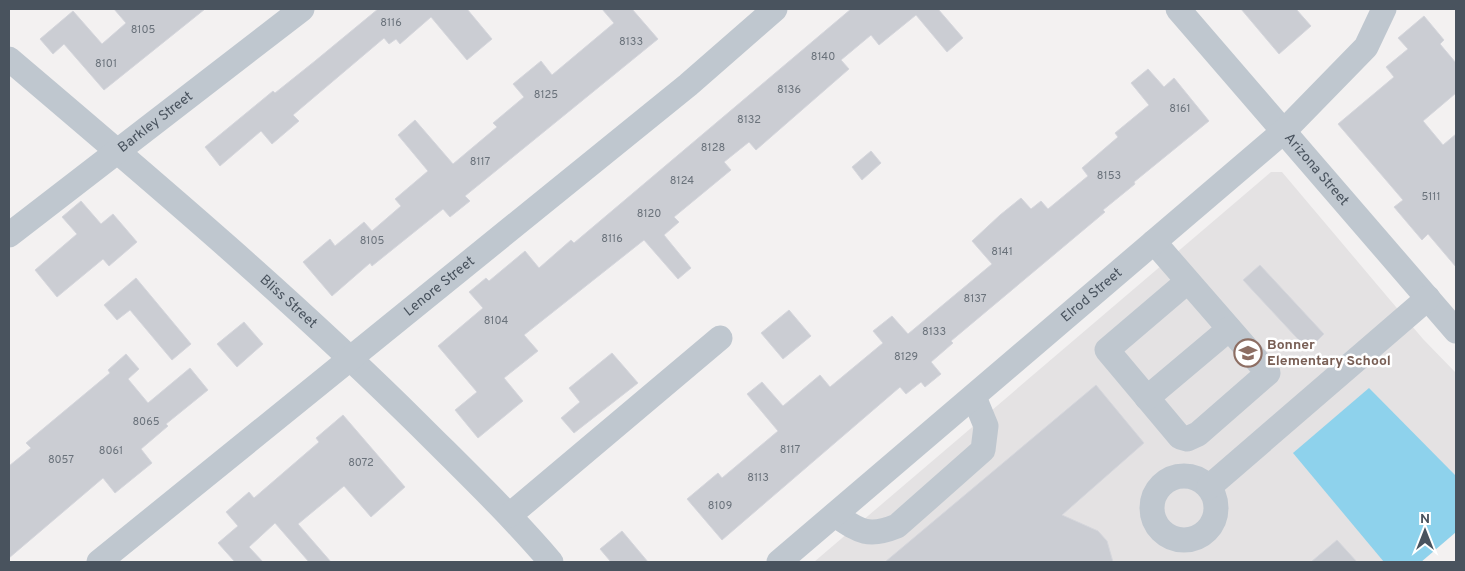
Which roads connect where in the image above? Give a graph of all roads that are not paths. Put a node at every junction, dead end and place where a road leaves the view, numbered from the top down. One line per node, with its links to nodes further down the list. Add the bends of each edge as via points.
1 (302, 9): 7 (street, Barkley Street)
2 (776, 9): 15 (street, Lenore Street, via 688,85)
3 (1178, 9): 6 (street, Arizona Street)
4 (1384, 9): 6 (street, Elrod Street, via 1366,47)
5 (9, 59): 7 (street, Bliss Street)
6 (1284, 130): 9 (street, Elrod Street); 11 (street, Arizona Street)
7 (117, 151): 8 (street, Barkley Street); 15 (street, Bliss Street)
8 (9, 235)
9 (1154, 242): 10 (street); 16 (street, Elrod Street)
10 (1188, 280): 12 (street); 17 (street, via 1107,350)
11 (1428, 298): 13 (street, Arizona Street); 18 (street)
12 (1229, 328): 17 (street); 17 (street, via 1268,373 1198,434 1187,439 1180,437)
13 (1456, 331)
14 (720, 338): 19 (street)
15 (350, 357): 19 (street, Bliss Street); 21 (street, Lenore Street)
16 (974, 396): 20 (street, Elrod Street); 20 (street, via 986,426 982,450 897,526 880,533 859,531)
17 (1147, 398)
18 (1209, 487)
19 (510, 515): 22 (street, Bliss Street)
20 (836, 515): 23 (street, Elrod Street)
21 (99, 562)
22 (551, 562)
23 (779, 562)

